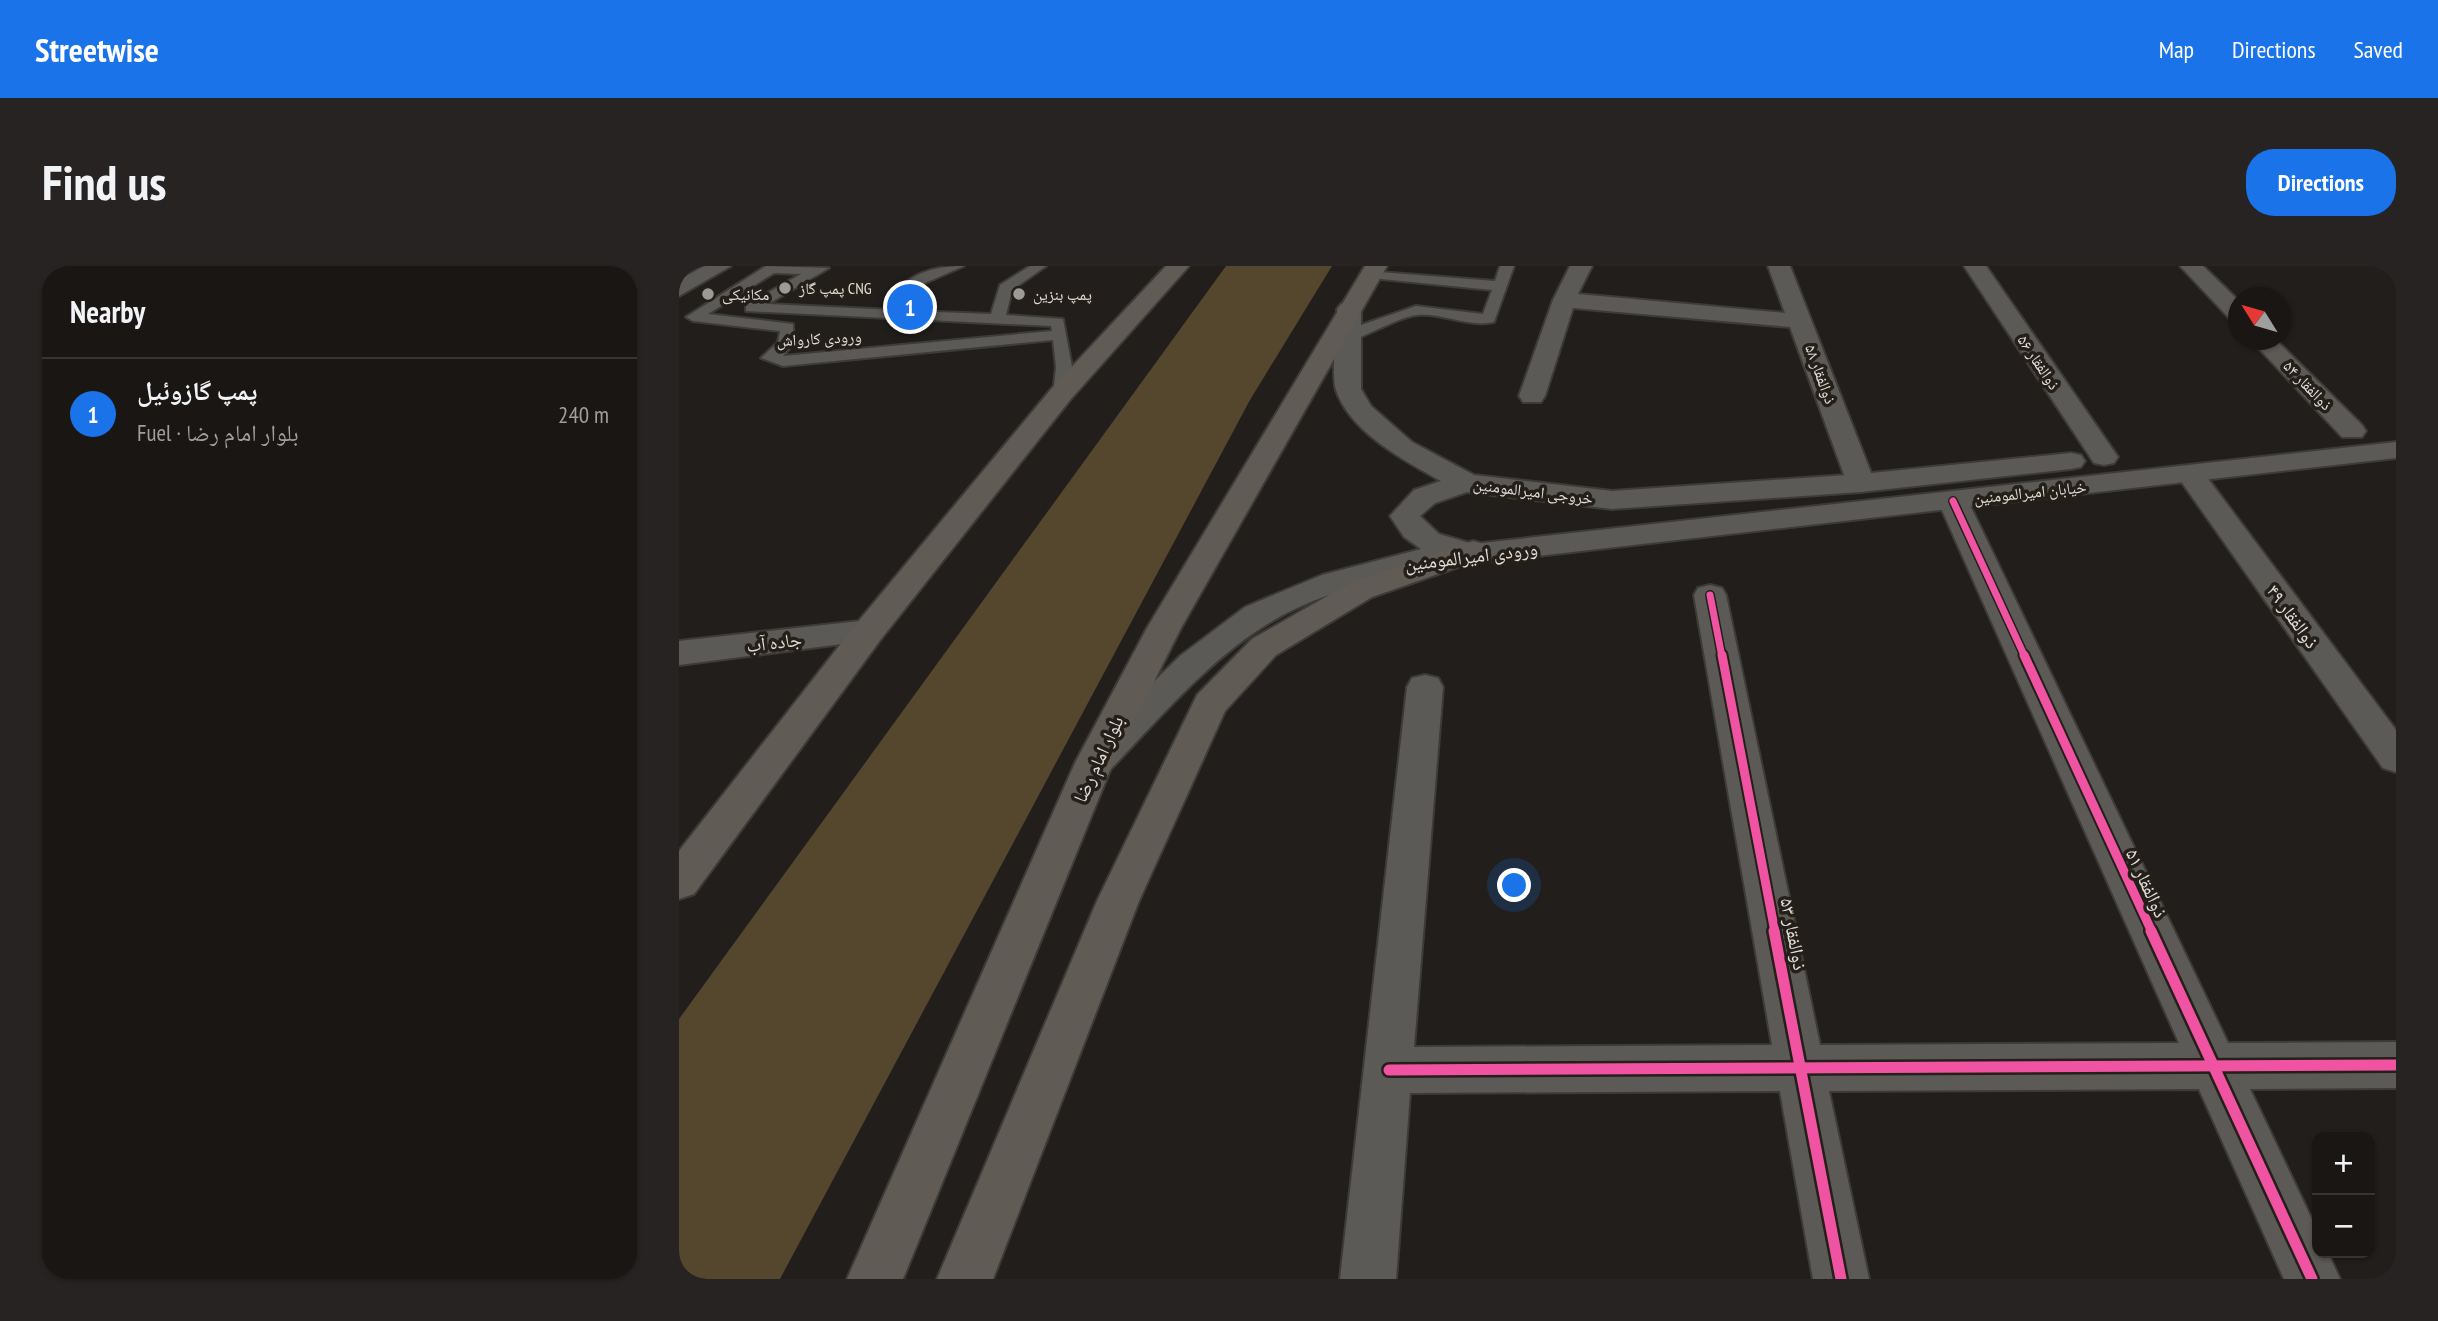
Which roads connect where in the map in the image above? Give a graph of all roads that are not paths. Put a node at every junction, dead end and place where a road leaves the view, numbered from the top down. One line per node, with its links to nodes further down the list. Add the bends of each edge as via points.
1 (720, 266): 14 (street)
2 (957, 266): 18 (lane, via 906,288 896,303)
3 (1039, 266): 19 (lane, via 1005,288)
4 (1178, 266): 24 (main road)
5 (1507, 266): 13 (lane)
6 (1581, 266): 15 (street)
7 (1779, 266): 20 (street, ذوالفقار ۵۸)
8 (1975, 266): 29 (street, ذوالفقار ۵۶)
9 (2190, 266): 16 (street)
10 (822, 268): 18 (lane, via 751,308); 22 (lane, ورودی کارواش, via 771,270 693,317 788,327 786,343 769,358 783,360)
11 (1374, 270): 12 (lane); 21 (main road, بلوار امام رضا)
12 (1432, 272): 13 (lane); 17 (lane)
13 (1498, 286): 17 (lane, via 1489,319)
14 (679, 289)
15 (1565, 300): 20 (street); 25 (street)
16 (2228, 305)
17 (1416, 310): 21 (lane)
18 (904, 316): 19 (lane)
19 (997, 320): 22 (lane, via 1058,322)
20 (1801, 321): 32 (street, ذوالفقار ۵۸)
21 (1341, 330): 31 (street, خروجی امیرالمومنین, via 1348,389 1361,411 1402,448); 42 (main road, بلوار امام رضا, via 1164,628)
22 (1060, 335): 24 (lane)
23 (2273, 350): 27 (street, ذوالفقار ۵۴)
24 (1061, 394): 38 (main road)
25 (1532, 396)
26 (2396, 426): 27 (street, خیابان امیرالمومنین)
27 (2352, 431): 29 (street, خیابان امیرالمومنین)
28 (2396, 450): 30 (street, خیابان امیرالمومنین)
29 (2103, 457): 32 (street, خیابان امیرالمومنین)
30 (2190, 474): 34 (street, خیابان امیرالمومنین); 41 (street, ذوالفقار ۴۹)
31 (1467, 483): 33 (street, خروجی امیرالمومنین, via 1566,497); 36 (street, via 1426,494 1414,501 1405,516 1410,528 1423,538 1454,550)
32 (1861, 483): 33 (street, خیابان امیرالمومنین)
33 (1664, 497)
34 (1953, 501): 35 (street, خیابان امیرالمومنین); 45 (street, ذوالفقار ۵۱)
35 (1663, 534): 36 (street, ورودی امیرالمومنین)
36 (1473, 551): 42 (street, ورودی امیرالمومنین, via 1413,560 1335,582 1257,615 1185,671); 49 (main road, via 1361,590 1264,647 1210,704 1118,901)
37 (1710, 595): 46 (street, ذوالفقار ۵۳)
38 (869, 631): 39 (street, جاده آب); 43 (main road)
39 (679, 653)
40 (1426, 687): 47 (street)
41 (2396, 758)
42 (1094, 763): 48 (main road, بلوار امام رضا)
43 (679, 882)
44 (2396, 1065): 45 (street)
45 (2211, 1066): 46 (street); 52 (street, ذوالفقار ۵۱)
46 (1802, 1068): 47 (street); 51 (street, ذوالفقار ۵۳)
47 (1389, 1070): 50 (street)
48 (875, 1279)
49 (965, 1279)
50 (1369, 1279)
51 (1841, 1279)
52 (2312, 1279)

